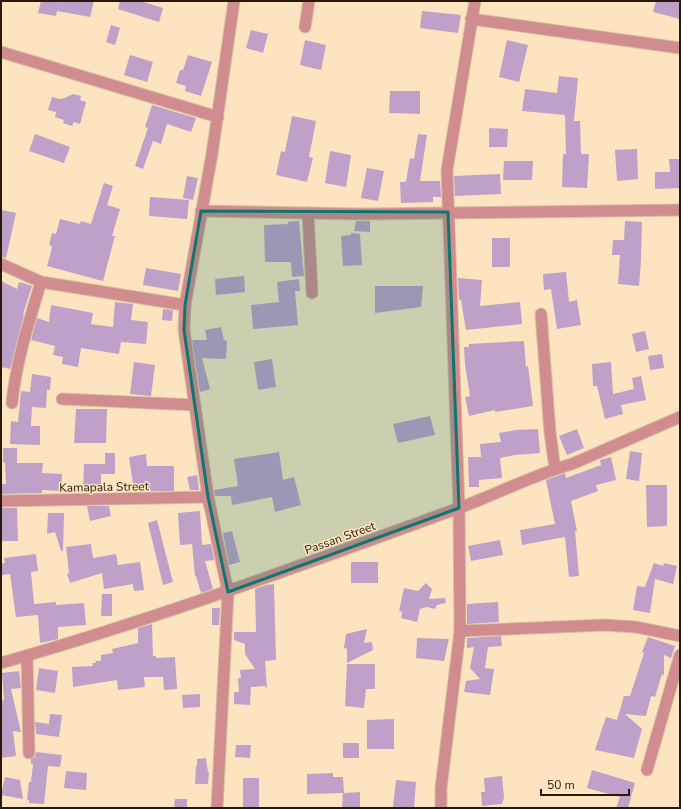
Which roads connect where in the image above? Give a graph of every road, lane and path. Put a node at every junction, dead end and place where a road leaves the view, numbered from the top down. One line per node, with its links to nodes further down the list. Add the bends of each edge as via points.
1 (234, 1): 8 (street)
2 (309, 1): 5 (street)
3 (475, 1): 4 (street)
4 (471, 19): 6 (street); 11 (street, via 447,170)
5 (305, 26)
6 (680, 48)
7 (1, 52): 8 (street)
8 (218, 117): 10 (street)
9 (680, 210): 11 (street)
10 (201, 211): 12 (street); 16 (street)
11 (448, 212): 12 (street); 24 (street)
12 (308, 213): 15 (street)
13 (1, 264): 14 (street)
14 (41, 282): 16 (street); 19 (street, via 14,378)
15 (312, 293)
16 (185, 305): 20 (street, via 184,330)
17 (541, 314): 22 (street)
18 (62, 399): 20 (street)
19 (12, 403)
20 (195, 405): 25 (street, via 208,497)
21 (680, 417): 22 (street, Passan Street)
22 (555, 469): 24 (street, Passan Street)
23 (1, 501): 25 (street, Kamapala Street, via 208,498)
24 (459, 508): 25 (street, Passan Street); 26 (street)
25 (228, 592): 29 (street, Passan Street); 33 (street)
26 (460, 631): 27 (street, via 605,625 636,627); 34 (street, via 441,788)
27 (680, 636)
28 (680, 655): 32 (street)
29 (27, 656): 30 (street, Passan Street); 31 (street)
30 (1, 663)
31 (29, 753)
32 (647, 770)
33 (217, 808)
34 (441, 808)

